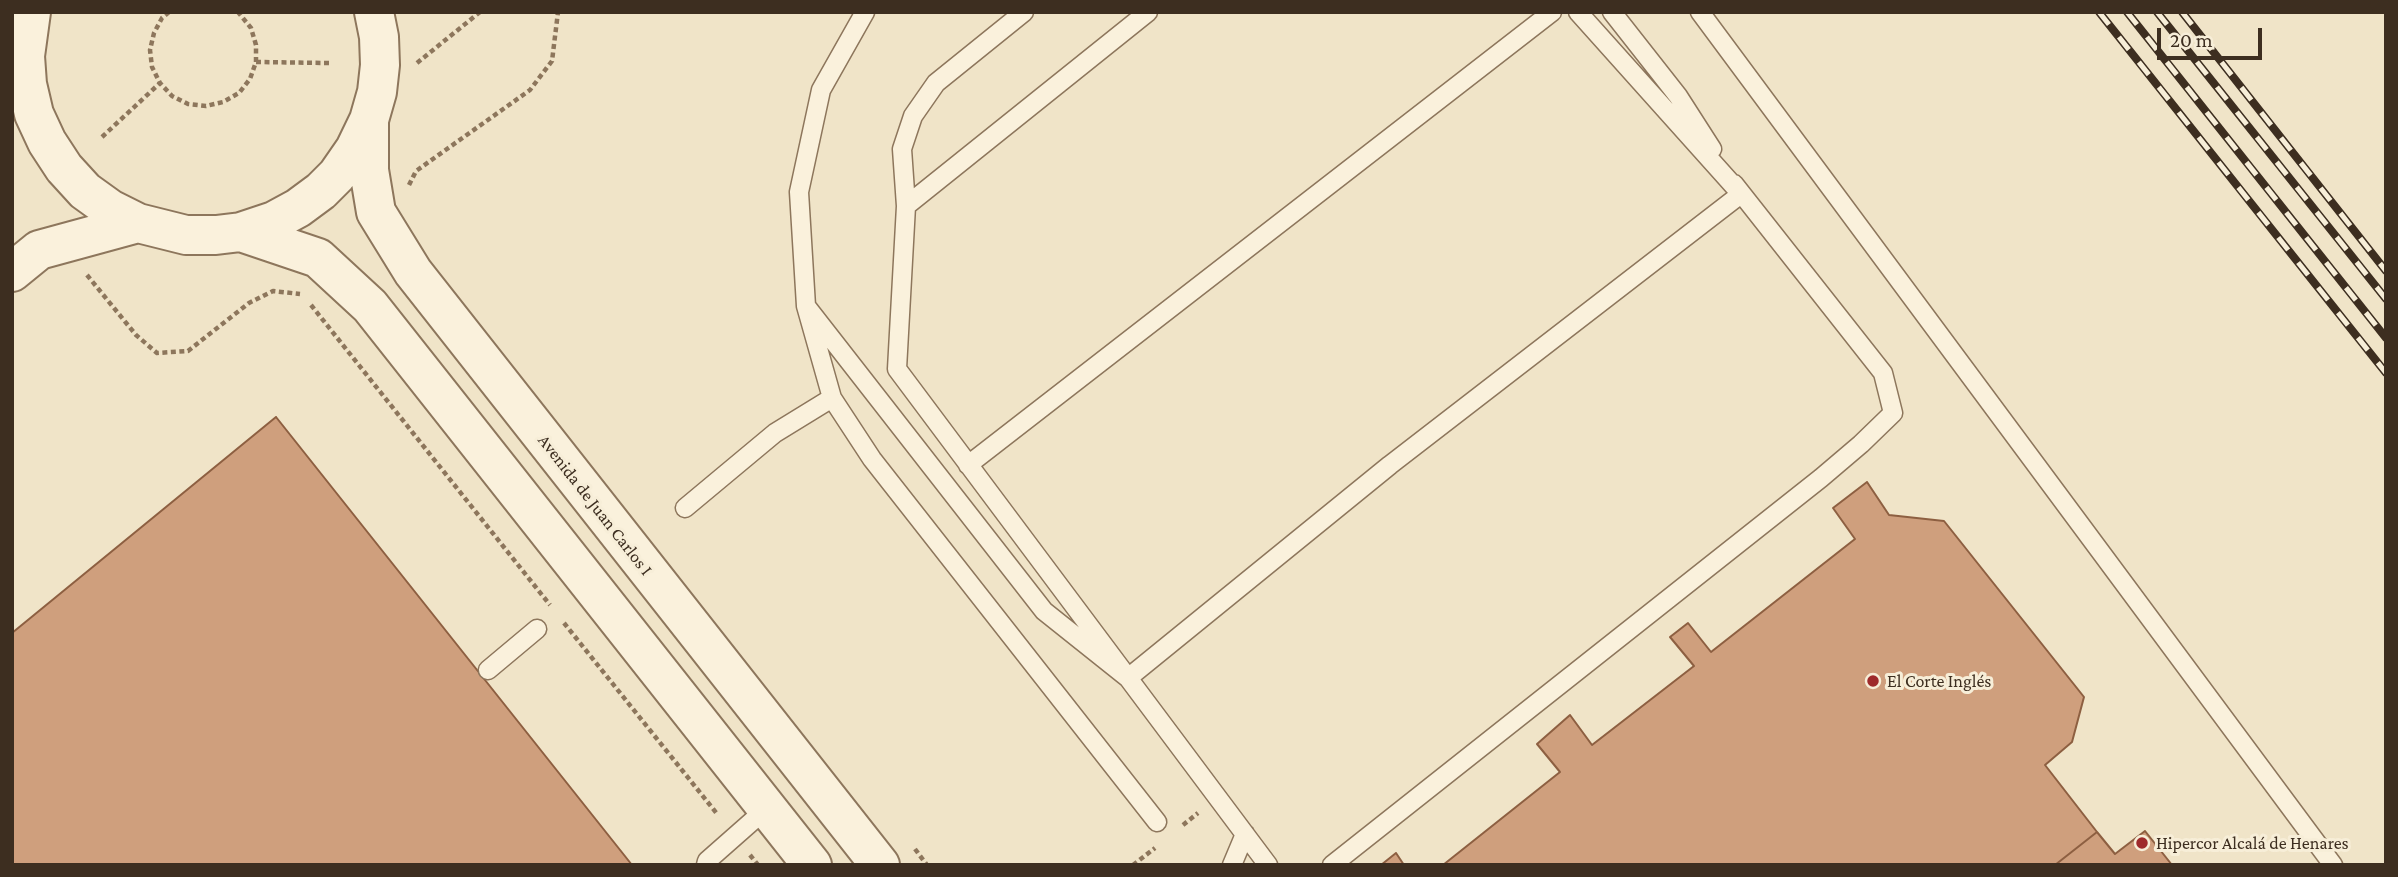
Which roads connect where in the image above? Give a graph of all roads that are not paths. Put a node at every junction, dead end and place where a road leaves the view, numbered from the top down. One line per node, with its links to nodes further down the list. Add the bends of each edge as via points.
1 (31, 12): 10 (street)
2 (374, 12): 11 (street, via 380,65)
3 (865, 12): 17 (lane, via 821,90 799,191)
4 (1024, 12): 13 (lane, via 936,83 913,116 902,149)
5 (1148, 12): 13 (lane)
6 (1552, 12): 19 (lane)
7 (1578, 12): 12 (lane)
8 (1612, 12): 12 (lane, via 1678,96)
9 (1700, 12): 33 (lane)
10 (20, 98): 14 (street, via 64,168 93,197)
11 (369, 120): 15 (street, via 355,149 321,191 274,221); 27 (street, Avenida de Juan Carlos I, via 369,170 376,212 413,272 664,593)
12 (1741, 194): 23 (lane, via 1390,465); 32 (lane, via 1883,373 1893,413 1821,478)
13 (906, 206): 19 (lane, via 897,369)
14 (138, 223): 15 (street, via 186,235); 16 (street, via 39,250)
15 (241, 232): 24 (street, via 318,258 370,306)
16 (12, 272)
17 (806, 306): 18 (lane); 23 (lane, via 1044,611)
18 (832, 398): 20 (lane, via 775,433); 25 (lane, via 872,459)
19 (968, 465): 23 (lane)
20 (685, 508)
21 (537, 629): 22 (lane)
22 (488, 670)
23 (1128, 678): 26 (lane)
24 (766, 809): 28 (lane); 29 (street)
25 (1157, 822)
26 (1245, 834): 30 (lane); 31 (lane)
27 (895, 854)
28 (706, 865)
29 (812, 865)
30 (1232, 865)
31 (1268, 865)
32 (1332, 865)
33 (2333, 865)

